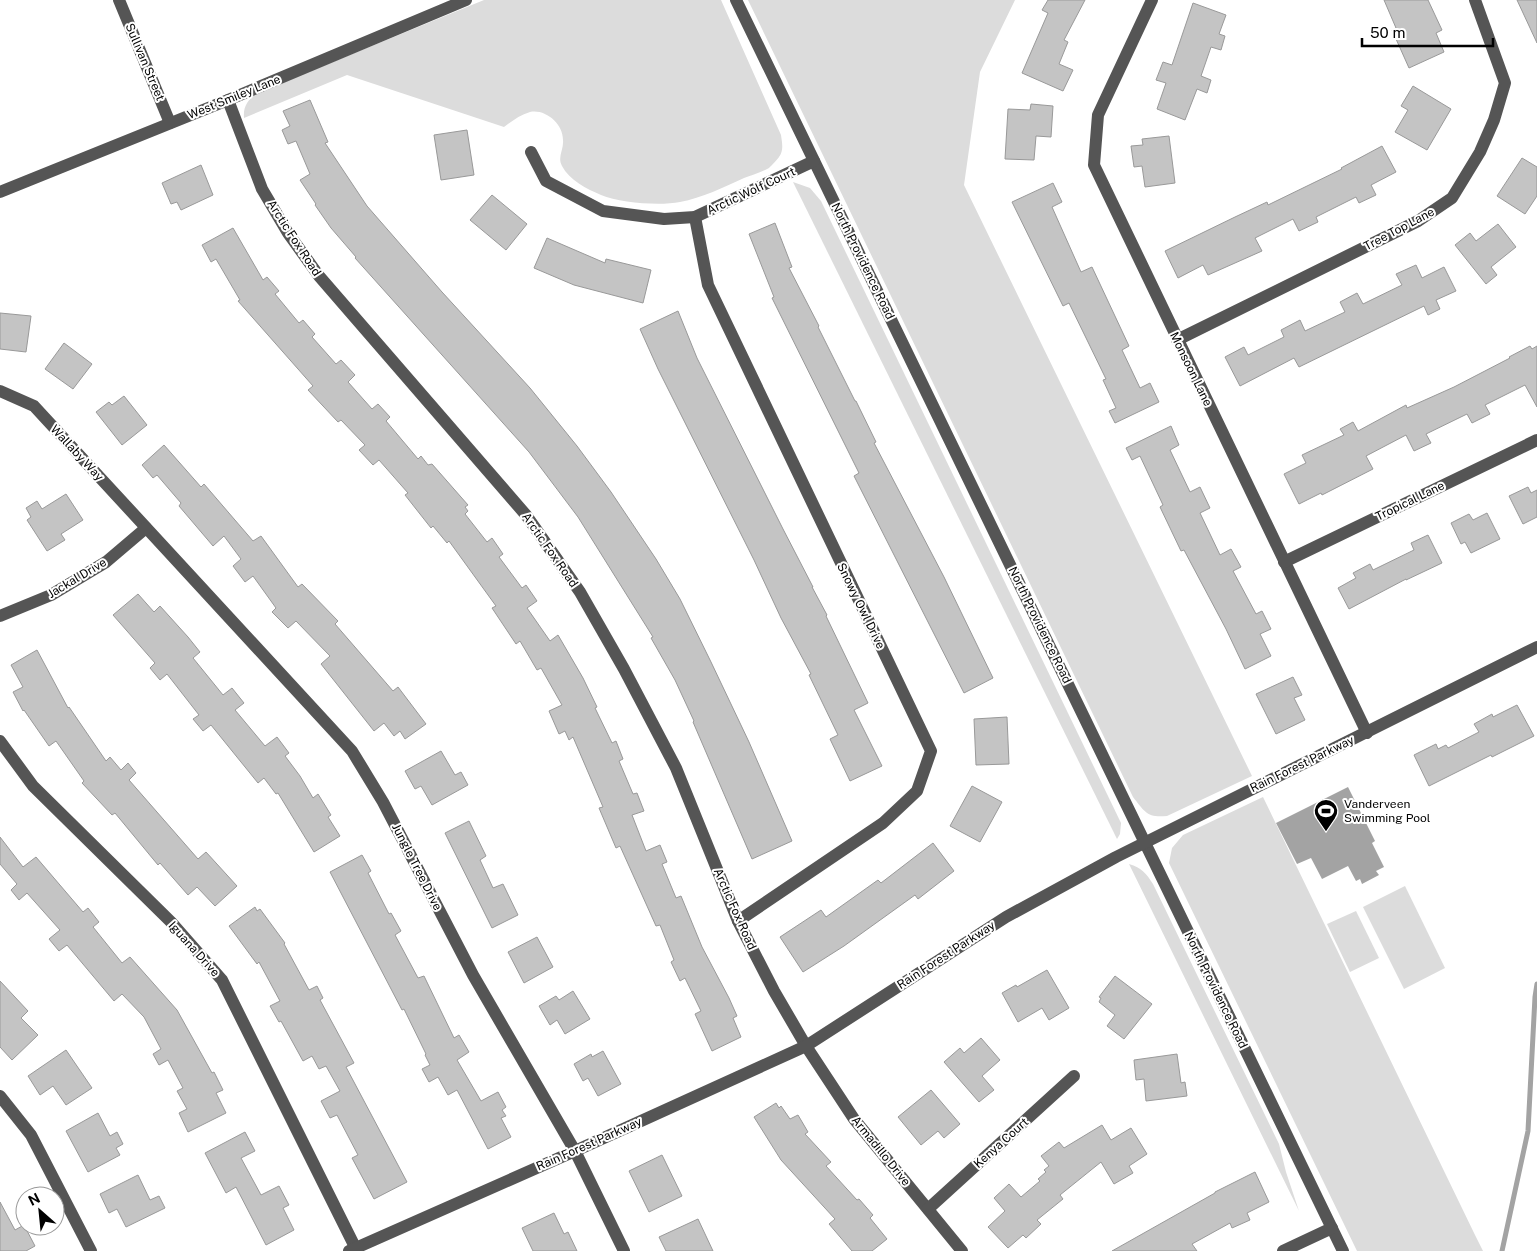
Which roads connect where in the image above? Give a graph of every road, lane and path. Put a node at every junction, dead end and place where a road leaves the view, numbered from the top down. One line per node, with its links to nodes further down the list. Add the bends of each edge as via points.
1 (119, 0): 7 (street, Sullivan Street)
2 (466, 0): 6 (street, West Smiley Lane)
3 (736, 0): 9 (street, North Providence Road)
4 (1152, 0): 12 (street, Monsoon Lane, via 1098,115 1094,165)
5 (1475, 0): 12 (street, Tree Top Lane, via 1505,83 1480,152 1452,198 1418,221)
6 (228, 100): 7 (street, West Smiley Lane); 22 (street, Arctic Fox Road, via 262,189 288,233 314,269 526,515 580,592 676,768)
7 (170, 123): 10 (street, West Smiley Lane)
8 (531, 152): 11 (street, Arctic Wolf Court, via 546,181 603,210 664,219)
9 (814, 161): 11 (street, Arctic Wolf Court); 21 (street, North Providence Road)
10 (0, 192)
11 (695, 217): 22 (street, Snowy Owl Drive, via 708,284 931,751 917,791 883,823)
12 (1177, 340): 16 (street, Monsoon Lane)
13 (0, 391): 15 (street, Wallaby Way, via 34,406)
14 (1537, 440): 16 (street, Tropical Lane)
15 (146, 528): 17 (street, Jackal Drive, via 106,562 51,595); 26 (street, Jungle Tree Drive, via 352,751 384,802 473,975)
16 (1284, 562): 19 (street, Monsoon Lane)
17 (0, 616)
18 (1537, 647): 19 (street, Rain Forest Parkway)
19 (1366, 733): 21 (street, Rain Forest Parkway)
20 (0, 741): 29 (street, Iguana Drive, via 33,786 171,922 222,980)
21 (1145, 843): 23 (street, Rain Forest Parkway, via 1006,917); 28 (street, North Providence Road)
22 (738, 921): 23 (street, Arctic Fox Road)
23 (806, 1046): 26 (street, Rain Forest Parkway); 27 (street, Armadillo Drive, via 854,1119)
24 (1074, 1076): 27 (street, Kenya Court)
25 (0, 1096): 30 (street, via 30,1136)
26 (575, 1151): 29 (street, Rain Forest Parkway); 31 (street, Jungle Tree Drive)
27 (928, 1209): 32 (street, Armadillo Drive)
28 (1332, 1228): 33 (street); 34 (street, North Providence Road)
29 (354, 1250)
30 (91, 1251)
31 (624, 1251)
32 (962, 1251)
33 (1283, 1251)
34 (1343, 1251)

